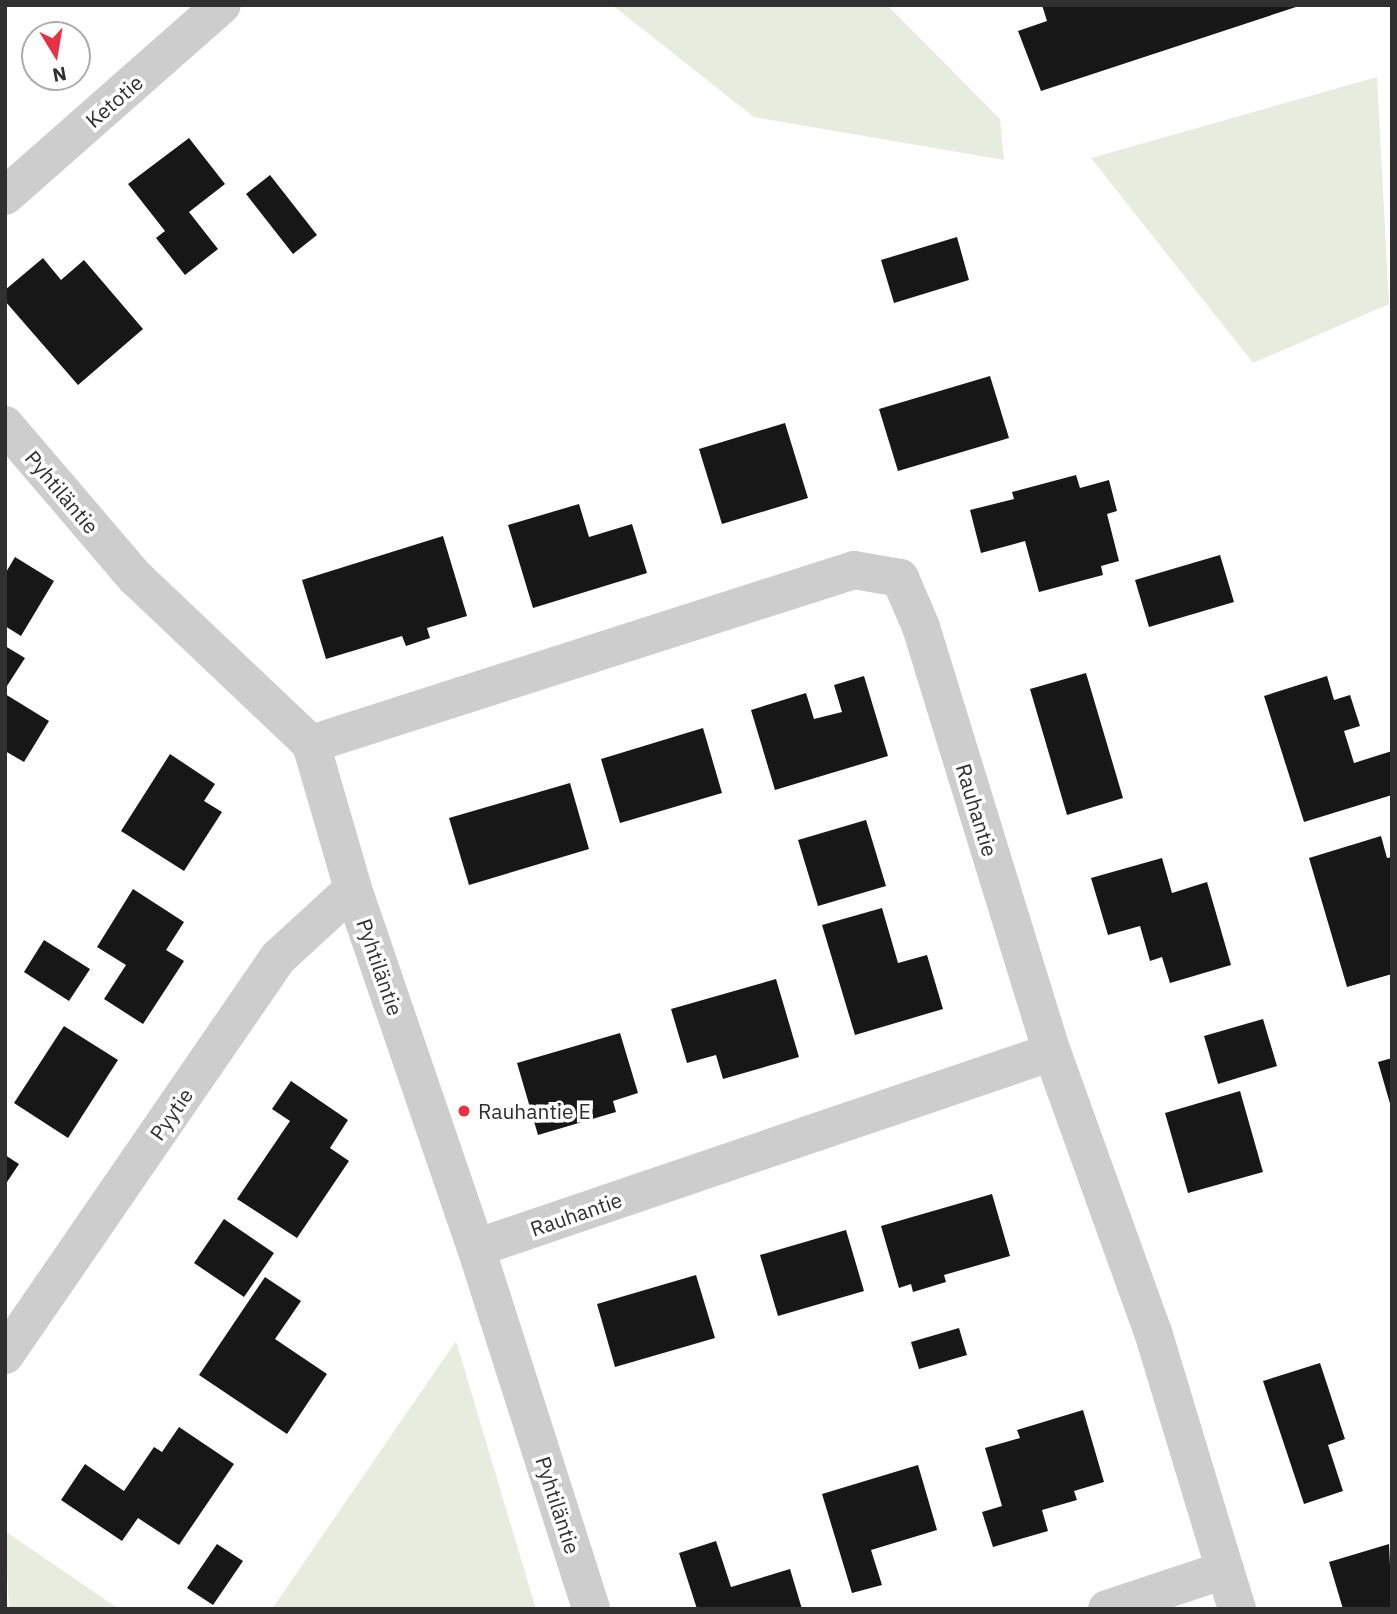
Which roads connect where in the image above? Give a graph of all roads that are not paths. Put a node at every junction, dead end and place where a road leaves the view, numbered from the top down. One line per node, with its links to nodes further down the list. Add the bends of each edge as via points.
1 (222, 5): 2 (street, Ketotie)
2 (5, 196)
3 (5, 425): 4 (street, Pyhtiläntie, via 135,577)
4 (311, 744): 5 (street, Pyhtiläntie); 6 (street, Rauhantie, via 854,570 900,578 921,627)
5 (353, 889): 7 (street, Pyhtiläntie); 8 (street, Pyytie, via 279,957)
6 (1052, 1052): 7 (street, Rauhantie); 9 (street, via 1153,1332)
7 (476, 1248): 10 (street, Pyhtiläntie)
8 (5, 1355)
9 (1225, 1570): 11 (street); 12 (street)
10 (590, 1609)
11 (1107, 1609)
12 (1237, 1609)

